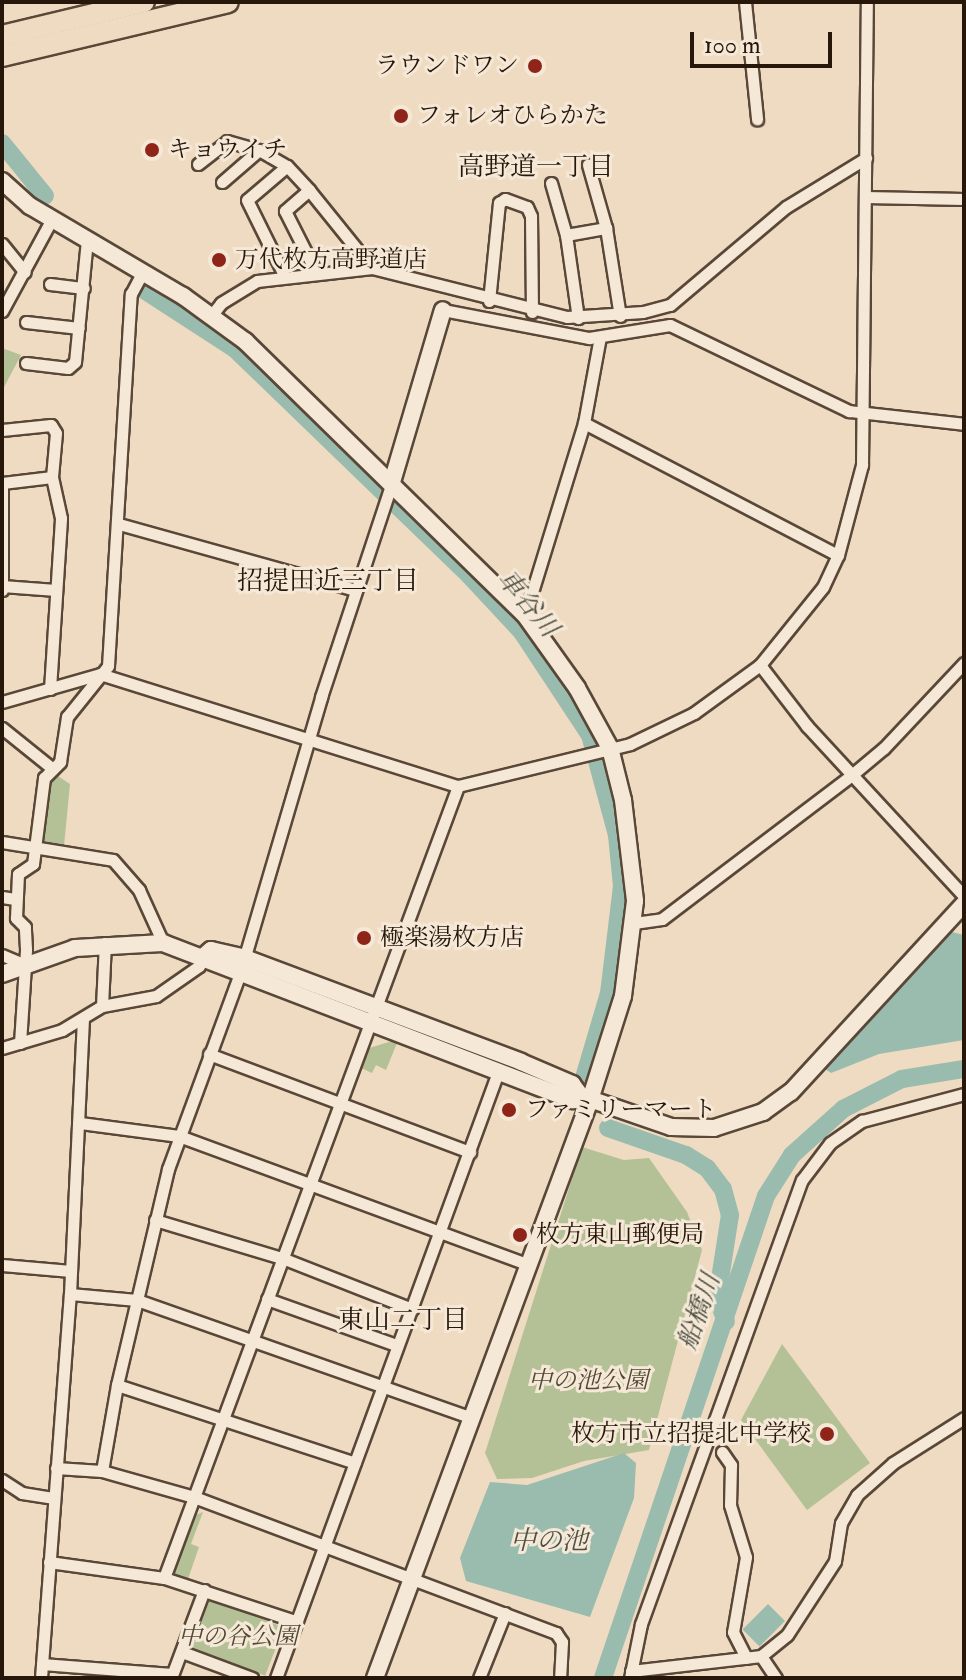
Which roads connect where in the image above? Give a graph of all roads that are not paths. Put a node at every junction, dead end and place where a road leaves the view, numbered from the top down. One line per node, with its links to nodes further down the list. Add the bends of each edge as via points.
1 (144, 2): 5 (highway)
2 (228, 2): 6 (highway)
3 (745, 2): 7 (street)
4 (867, 2): 9 (street)
5 (2, 36)
6 (2, 56)
7 (757, 119)
8 (259, 150): 10 (street, via 227,141); 12 (street); 14 (street)
9 (866, 158): 17 (street); 36 (street, via 785,208 670,305)
10 (198, 164)
11 (588, 165): 20 (street)
12 (287, 166): 16 (street); 28 (street, via 247,200)
13 (2, 181): 19 (street)
14 (222, 182)
15 (551, 183): 21 (street)
16 (309, 190): 24 (street); 26 (street, via 285,211)
17 (865, 197): 18 (street); 42 (street)
18 (964, 199)
19 (52, 219): 22 (street); 25 (street)
20 (606, 228): 21 (street); 36 (street)
21 (566, 235): 37 (street)
22 (87, 240): 27 (street); 30 (street)
23 (2, 244): 25 (street)
24 (372, 268): 26 (street); 31 (street)
25 (25, 272): 33 (street)
26 (316, 272): 28 (street)
27 (142, 273): 35 (street); 48 (street, via 131,294)
28 (284, 275): 35 (street, via 257,281 221,303)
29 (50, 284): 30 (street)
30 (84, 288): 39 (street)
31 (489, 301): 34 (street); 34 (street, via 499,203 505,199 527,207 531,216)
32 (443, 310): 40 (street); 47 (street)
33 (2, 311)
34 (532, 312): 37 (street)
35 (211, 316): 47 (street, via 245,341)
36 (620, 316): 37 (street)
37 (578, 318)
38 (26, 322): 39 (street)
39 (79, 328): 41 (street, via 75,362 68,368)
40 (600, 337): 42 (street, via 670,325); 43 (street)
41 (26, 363)
42 (865, 415): 44 (street); 49 (street, via 862,465)
43 (584, 423): 49 (street); 53 (street)
44 (964, 424)
45 (2, 430): 46 (street, via 51,425 56,433)
46 (52, 477): 50 (street, via 2,483); 51 (street, via 61,518)
47 (390, 487): 52 (street); 53 (street)
48 (119, 524): 52 (street); 56 (street, via 108,666)
49 (838, 555): 55 (street, via 804,615)
50 (2, 587): 51 (street)
51 (56, 590): 57 (street)
52 (356, 590): 60 (street)
53 (525, 615): 61 (street, via 577,688)
54 (964, 663): 63 (street)
55 (760, 665): 61 (street, via 694,713); 63 (street, via 807,726)
56 (100, 674): 57 (street); 60 (street); 62 (street, via 67,717 60,762)
57 (50, 689): 58 (street)
58 (2, 702)
59 (2, 728): 62 (street)
60 (312, 739): 64 (street); 76 (street)
61 (604, 750): 64 (street); 70 (street, via 633,849)
62 (53, 769): 66 (street, via 44,778)
63 (854, 773): 67 (street); 70 (street, via 662,919)
64 (458, 786): 79 (street)
65 (2, 842): 66 (street)
66 (36, 847): 68 (street, via 33,864 18,874); 72 (street, via 113,860 139,890)
67 (964, 896)
68 (8, 898): 75 (street, via 25,927)
69 (964, 904): 86 (street, via 791,1092 763,1112 734,1125 690,1129)
70 (634, 923): 86 (street, via 623,996)
71 (105, 943): 72 (street); 75 (street); 78 (street)
72 (163, 943): 74 (street)
73 (2, 955): 75 (street)
74 (204, 956): 76 (street, via 211,950); 78 (street, via 199,966 156,996)
75 (25, 965): 77 (street); 81 (street)
76 (242, 965): 79 (street); 83 (street)
77 (2, 974)
78 (102, 1006): 80 (street)
79 (372, 1014): 84 (street); 86 (street, via 572,1084); 87 (street)
80 (83, 1020): 81 (street); 88 (street)
81 (20, 1043): 82 (street)
82 (2, 1048)
83 (209, 1054): 87 (street); 89 (street)
84 (498, 1072): 86 (street, via 573,1100); 90 (street)
85 (964, 1094): 128 (street, via 862,1121 830,1143 802,1180 641,1624)
86 (586, 1098): 96 (street)
87 (338, 1102): 90 (street); 91 (street)
88 (80, 1123): 89 (street); 97 (street)
89 (179, 1136): 91 (street); 92 (street)
90 (470, 1152): 93 (street)
91 (309, 1180): 93 (street); 94 (street)
92 (155, 1220): 94 (street); 100 (street)
93 (441, 1229): 96 (street); 101 (street)
94 (282, 1258): 99 (street); 101 (street)
95 (2, 1265): 97 (street)
96 (529, 1265): 107 (street)
97 (71, 1271): 98 (street)
98 (70, 1294): 100 (street); 111 (street)
99 (267, 1299): 102 (street); 103 (street)
100 (137, 1300): 102 (street); 104 (street)
101 (412, 1309): 103 (street)
102 (252, 1340): 105 (street); 106 (street)
103 (396, 1345): 105 (street)
104 (117, 1385): 106 (street); 112 (street)
105 (382, 1386): 107 (street); 110 (street)
106 (224, 1416): 110 (street); 114 (street)
107 (472, 1418): 119 (street)
108 (964, 1418): 124 (street, via 893,1463 857,1495 841,1523 835,1561 787,1635)
109 (722, 1452): 125 (street, via 731,1465 730,1505 746,1557 733,1632)
110 (355, 1463): 116 (street)
111 (56, 1468): 112 (street); 115 (street)
112 (102, 1471): 114 (street)
113 (2, 1480): 115 (street, via 22,1493)
114 (194, 1497): 116 (street); 118 (street)
115 (53, 1498): 117 (street)
116 (326, 1542): 119 (street); 122 (street)
117 (49, 1562): 118 (street); 126 (street)
118 (164, 1578): 120 (street)
119 (413, 1578): 121 (street); 133 (street)
120 (204, 1590): 122 (street); 123 (street)
121 (505, 1613): 134 (street); 135 (street, via 556,1633 562,1642)
122 (295, 1621): 132 (street)
123 (182, 1652): 129 (street); 131 (street)
124 (761, 1656): 125 (street); 136 (street)
125 (746, 1658): 128 (street)
126 (42, 1664): 127 (street); 130 (street)
127 (81, 1673): 129 (street)
128 (631, 1674)
129 (172, 1676)
130 (41, 1678)
131 (252, 1678)
132 (276, 1678)
133 (375, 1678)
134 (479, 1678)
135 (560, 1678)
136 (776, 1678)

